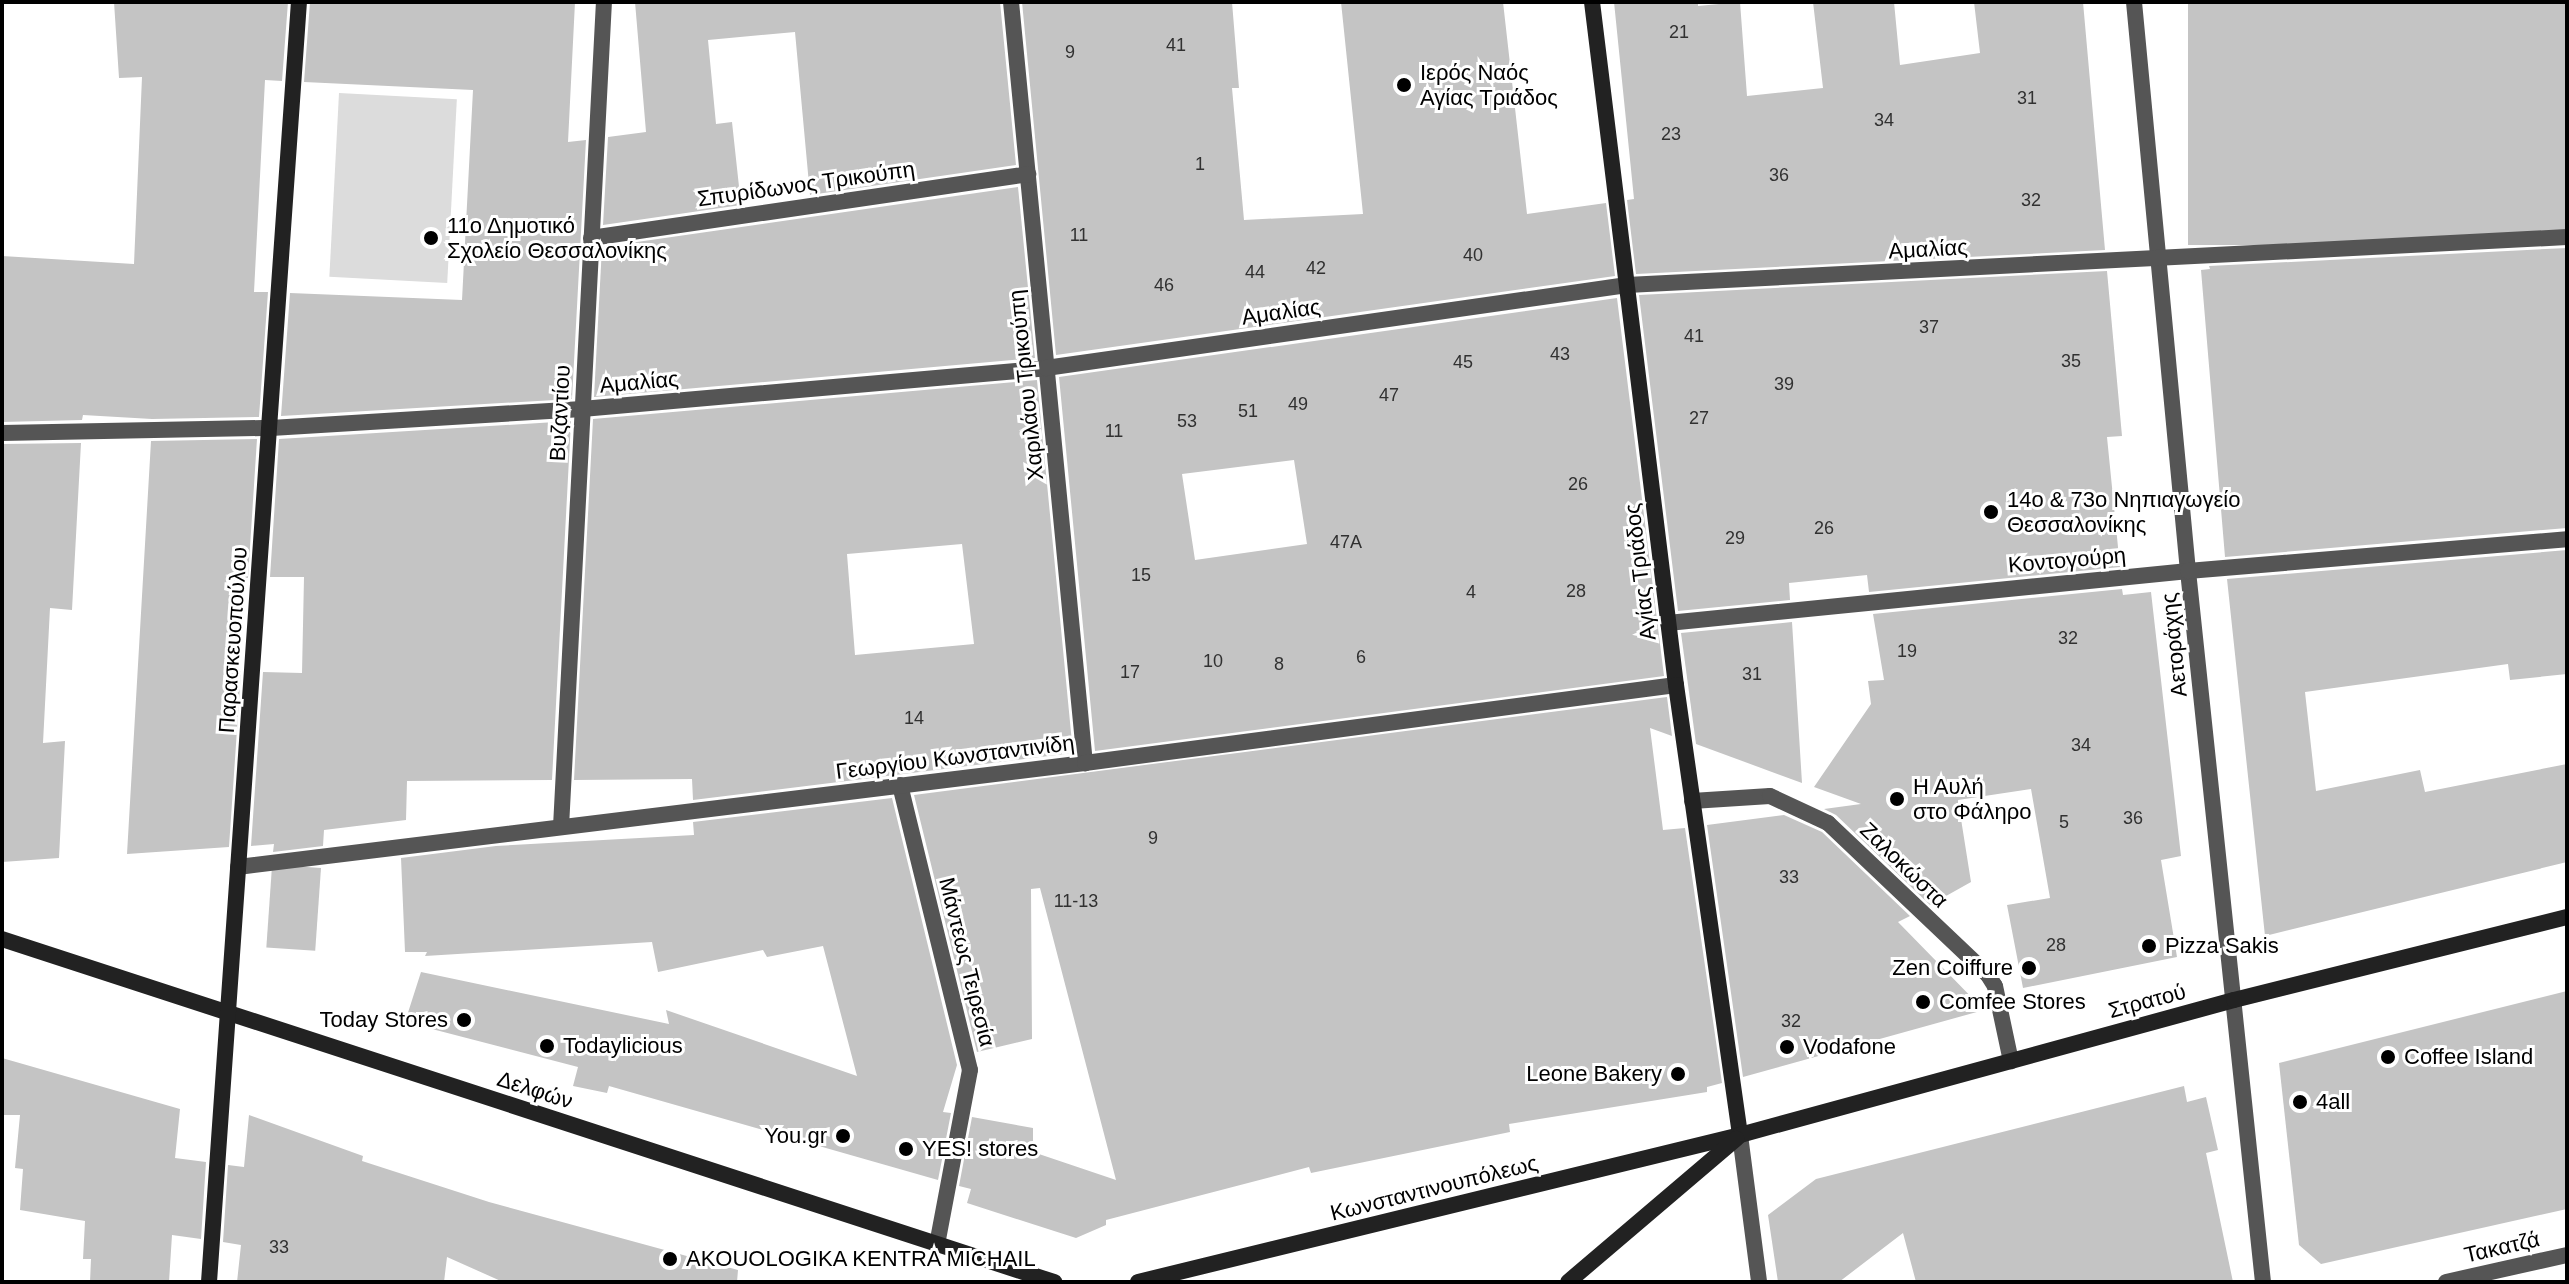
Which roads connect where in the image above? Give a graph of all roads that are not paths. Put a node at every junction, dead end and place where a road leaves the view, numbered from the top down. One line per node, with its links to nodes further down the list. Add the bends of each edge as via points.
1 (299, 2): 13 (main road, Παρασκευοπούλου)
2 (604, 2): 8 (street, Βυζαντίου)
3 (1011, 2): 6 (street, Χαριλάου Τρικούπη)
4 (1592, 2): 10 (main road, Αγίας Τριάδος)
5 (2134, 2): 9 (street, Αετοράχης)
6 (1028, 174): 8 (street, Σπυρίδωνος Τρικούπη); 11 (street, Χαριλάου Τρικούπη)
7 (2567, 237): 9 (street, Αμαλίας)
8 (591, 238): 12 (street, Βυζαντίου)
9 (2158, 260): 10 (street, Αμαλίας); 16 (street, Αετοράχης)
10 (1627, 285): 11 (street, Αμαλίας); 17 (main road, Αγίας Τριάδος)
11 (1046, 368): 12 (street, Αμαλίας); 19 (street, Χαριλάου Τρικούπη)
12 (582, 409): 13 (street, Αμαλίας); 22 (street, Βυζαντίου)
13 (271, 428): 14 (street, Αμαλίας); 23 (main road, Παρασκευοπούλου)
14 (2, 433)
15 (2567, 539): 16 (street, Κοντογούρη)
16 (2188, 571): 17 (street, Κοντογούρη); 26 (street, Αετοράχης)
17 (1668, 623): 18 (main road, Αγίας Τριάδος)
18 (1676, 685): 19 (street, Γεωργίου Κωνσταντινίδη); 21 (main road, Αγίας Τριάδος)
19 (1085, 763): 20 (street, Γεωργίου Κωνσταντινίδη)
20 (900, 785): 22 (street, Γεωργίου Κωνσταντινίδη); 30 (street, Μάντεως Τειρεσία, via 970,1070)
21 (1692, 801): 28 (street, Ζαλοκώστα, via 1770,796 1828,823 1988,975); 29 (main road, Αγίας Τριάδος)
22 (561, 827): 23 (street, Γεωργίου Κωνσταντινίδη)
23 (238, 867): 27 (main road, Παρασκευοπούλου)
24 (2567, 917): 26 (main road, Στρατού)
25 (2, 939): 27 (main road, Δελφών)
26 (2234, 1000): 28 (main road, Στρατού); 37 (street, Αετοράχης)
27 (226, 1010): 30 (main road, Δελφών); 32 (main road, Παρασκευοπούλου)
28 (2011, 1061): 29 (main road, Στρατού)
29 (1740, 1135): 34 (main road, Κωνσταντινουπόλεως); 35 (main road); 36 (street)
30 (937, 1245): 33 (main road, Δελφών)
31 (2567, 1255): 38 (street, Τακατζά)
32 (209, 1282)
33 (1054, 1282)
34 (1138, 1282)
35 (1568, 1282)
36 (1759, 1282)
37 (2263, 1282)
38 (2446, 1282)

